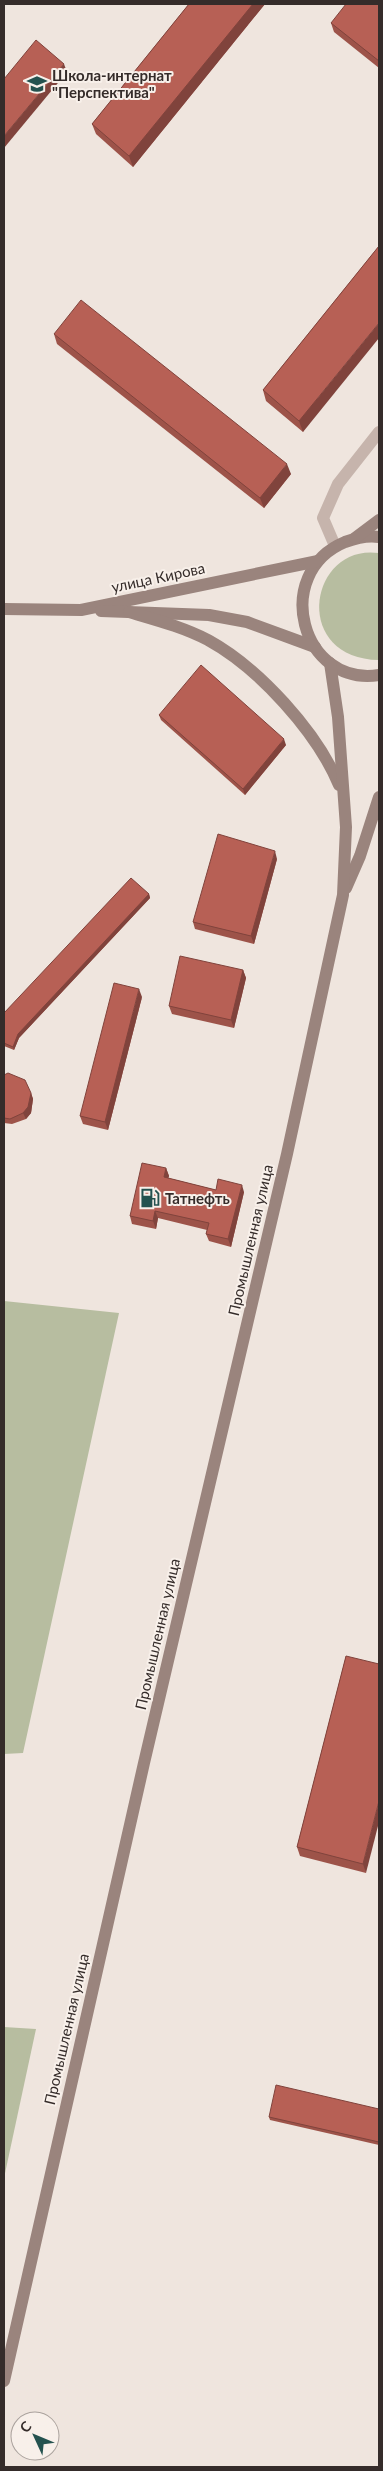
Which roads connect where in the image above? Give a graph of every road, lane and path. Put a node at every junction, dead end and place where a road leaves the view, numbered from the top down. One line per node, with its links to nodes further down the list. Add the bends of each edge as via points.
1 (379, 432): 5 (street, via 338,484 323,518)
2 (379, 520): 4 (main road)
3 (379, 537): 4 (main road)
4 (355, 538): 5 (main road)
5 (336, 546): 6 (main road)
6 (318, 561): 8 (main road, улица Кирова); 10 (main road, via 306,581 301,604 304,627)
7 (4, 609): 8 (main road, улица Кирова)
8 (81, 610): 9 (main road)
9 (129, 612): 10 (main road, via 199,615 247,622); 13 (main road, via 172,624 208,640 236,658 275,694 311,735 330,764)
10 (314, 647): 11 (main road)
11 (330, 663): 12 (main road, via 350,673); 13 (main road, via 338,717)
12 (379, 675)
13 (343, 797): 15 (main road, via 346,827)
14 (379, 797): 15 (main road, via 360,856)
15 (343, 895): 16 (main road, Промышленная улица, via 287,1154)
16 (4, 2381)

